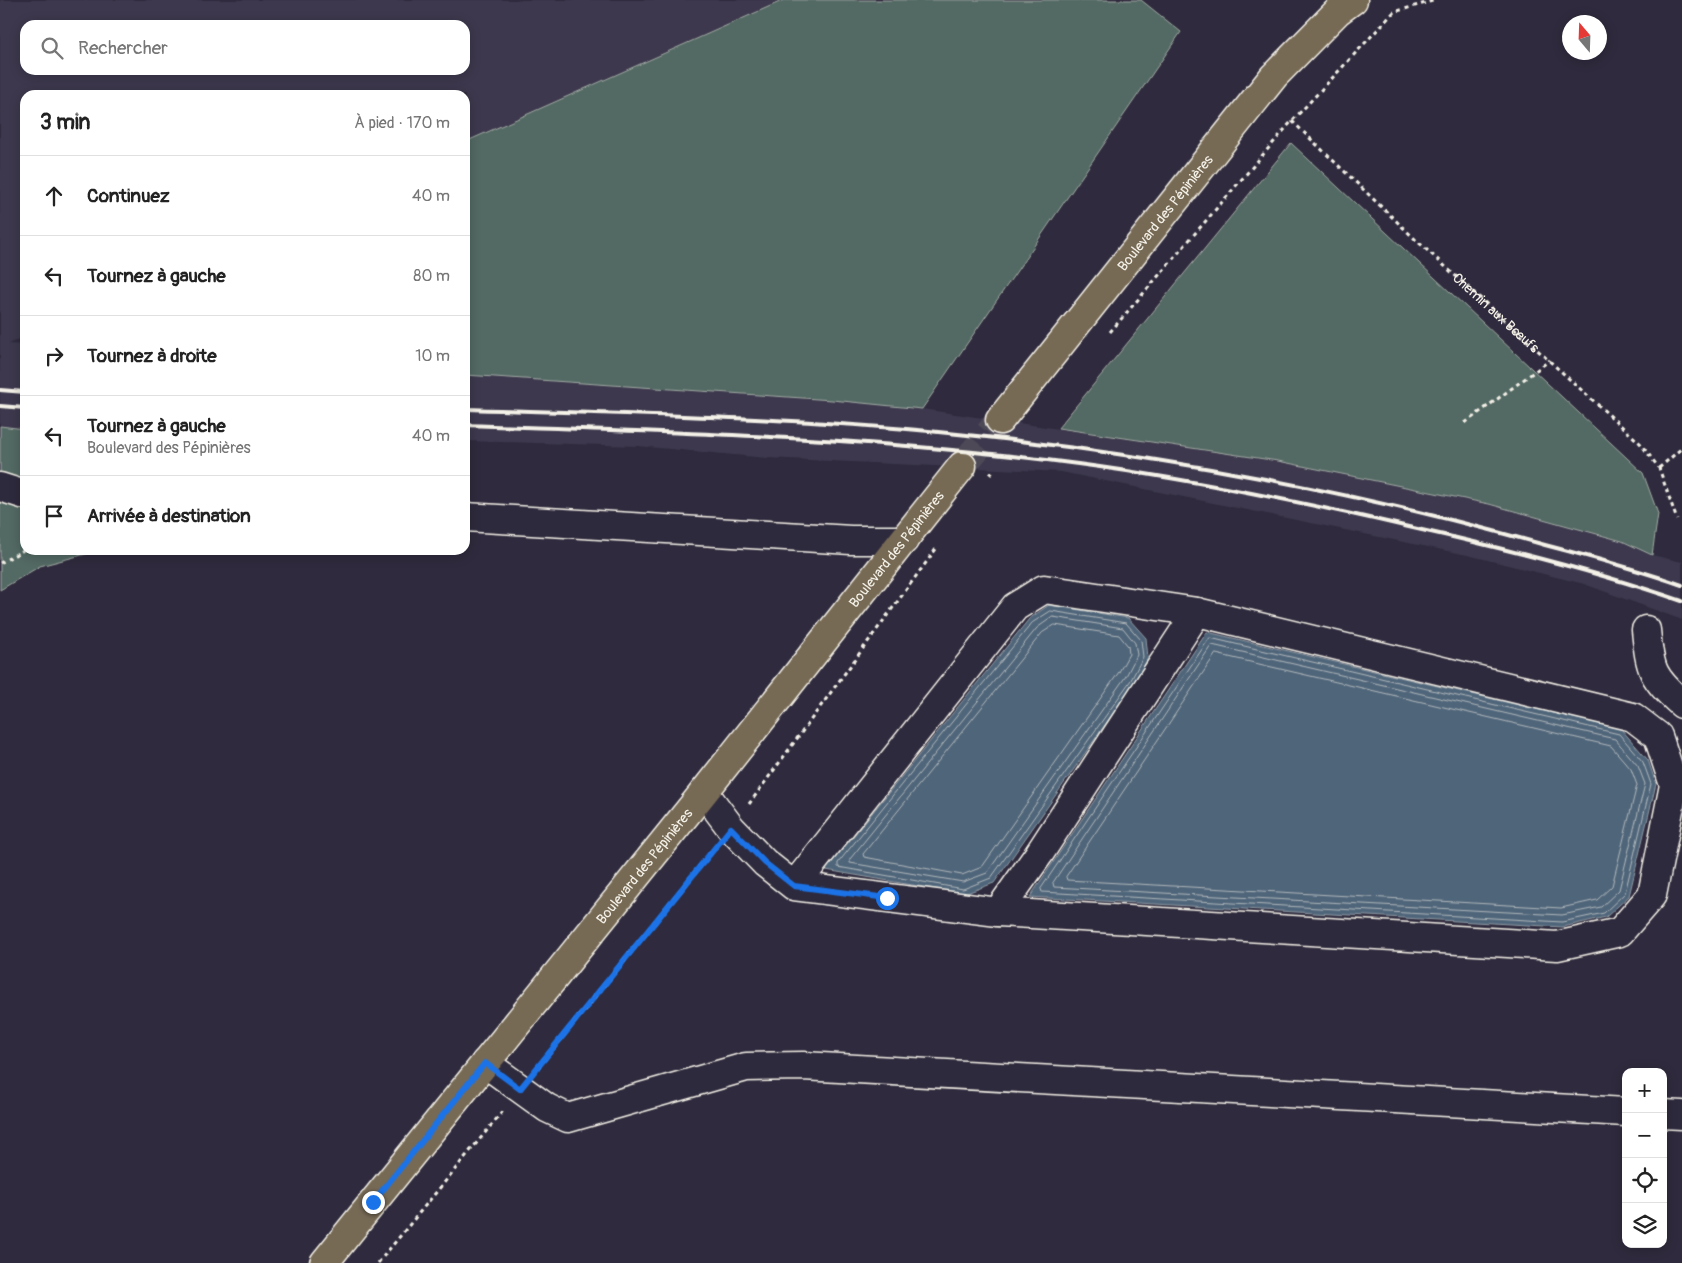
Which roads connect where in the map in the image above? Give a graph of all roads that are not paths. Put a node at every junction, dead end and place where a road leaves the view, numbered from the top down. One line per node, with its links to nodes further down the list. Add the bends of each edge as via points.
1 (1346, 4): 2 (main road, Boulevard des Pépinières, via 1274,76)
2 (1000, 420)
3 (962, 466): 7 (main road, Boulevard des Pépinières)
4 (0, 487): 5 (street)
5 (20, 493)
6 (470, 517): 7 (street, via 851,540)
7 (904, 540): 11 (main road, Boulevard des Pépinières)
8 (1197, 612): 12 (street, via 1044,589 1015,607); 13 (street, via 1045,846); 13 (street, via 1633,717 1658,736 1674,785 1652,895 1620,932 1557,946)
9 (1646, 630): 10 (street, via 1652,672)
10 (1682, 704)
11 (704, 792): 12 (street, via 731,828 765,863); 14 (main road, Boulevard des Pépinières)
12 (794, 886): 13 (street)
13 (998, 912)
14 (485, 1063): 15 (street, via 547,1108 568,1118 746,1067 803,1066); 18 (main road, Boulevard des Pépinières)
15 (1622, 1112)
16 (1667, 1114): 17 (street)
17 (1682, 1115)
18 (324, 1263)

